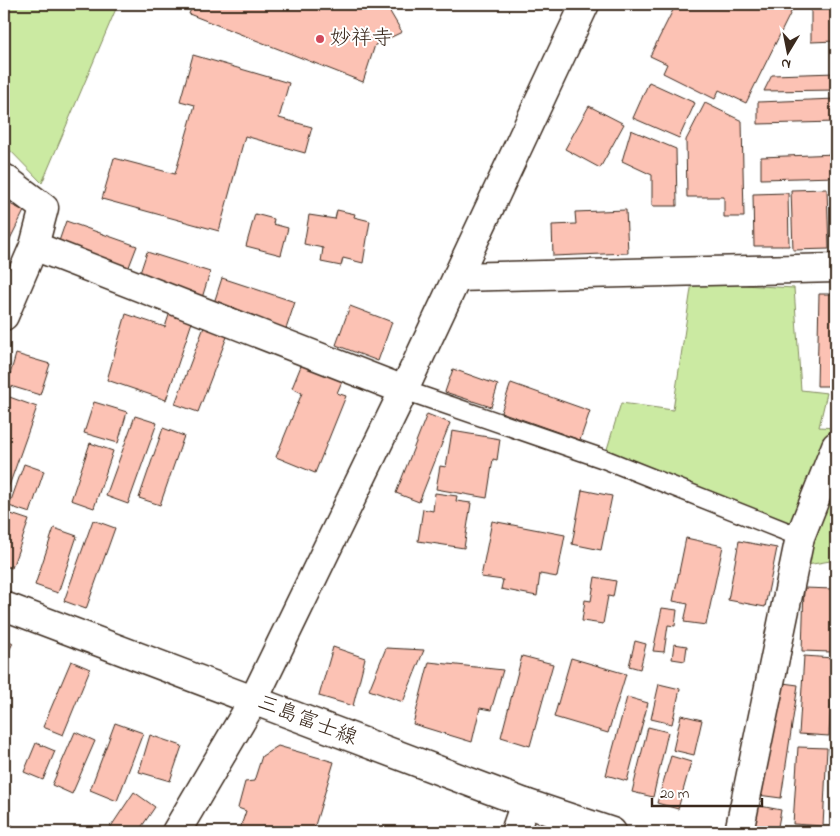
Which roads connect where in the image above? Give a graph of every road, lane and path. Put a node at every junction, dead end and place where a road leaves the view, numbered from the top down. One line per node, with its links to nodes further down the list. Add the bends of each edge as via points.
1 (585, 4): 5 (street)
2 (4, 178): 3 (street, via 44,208)
3 (34, 246): 6 (street); 7 (street)
4 (836, 268): 5 (street)
5 (457, 277): 7 (street)
6 (4, 316)
7 (404, 390): 9 (lane, via 604,459); 11 (street)
8 (836, 446): 9 (street)
9 (800, 537): 16 (street)
10 (4, 606): 11 (street, 三島富士線)
11 (253, 701): 12 (street, 三島富士線); 13 (street)
12 (525, 803): 14 (street); 15 (street, 三島富士線)
13 (176, 832)
14 (515, 832)
15 (612, 832)
16 (739, 832)

